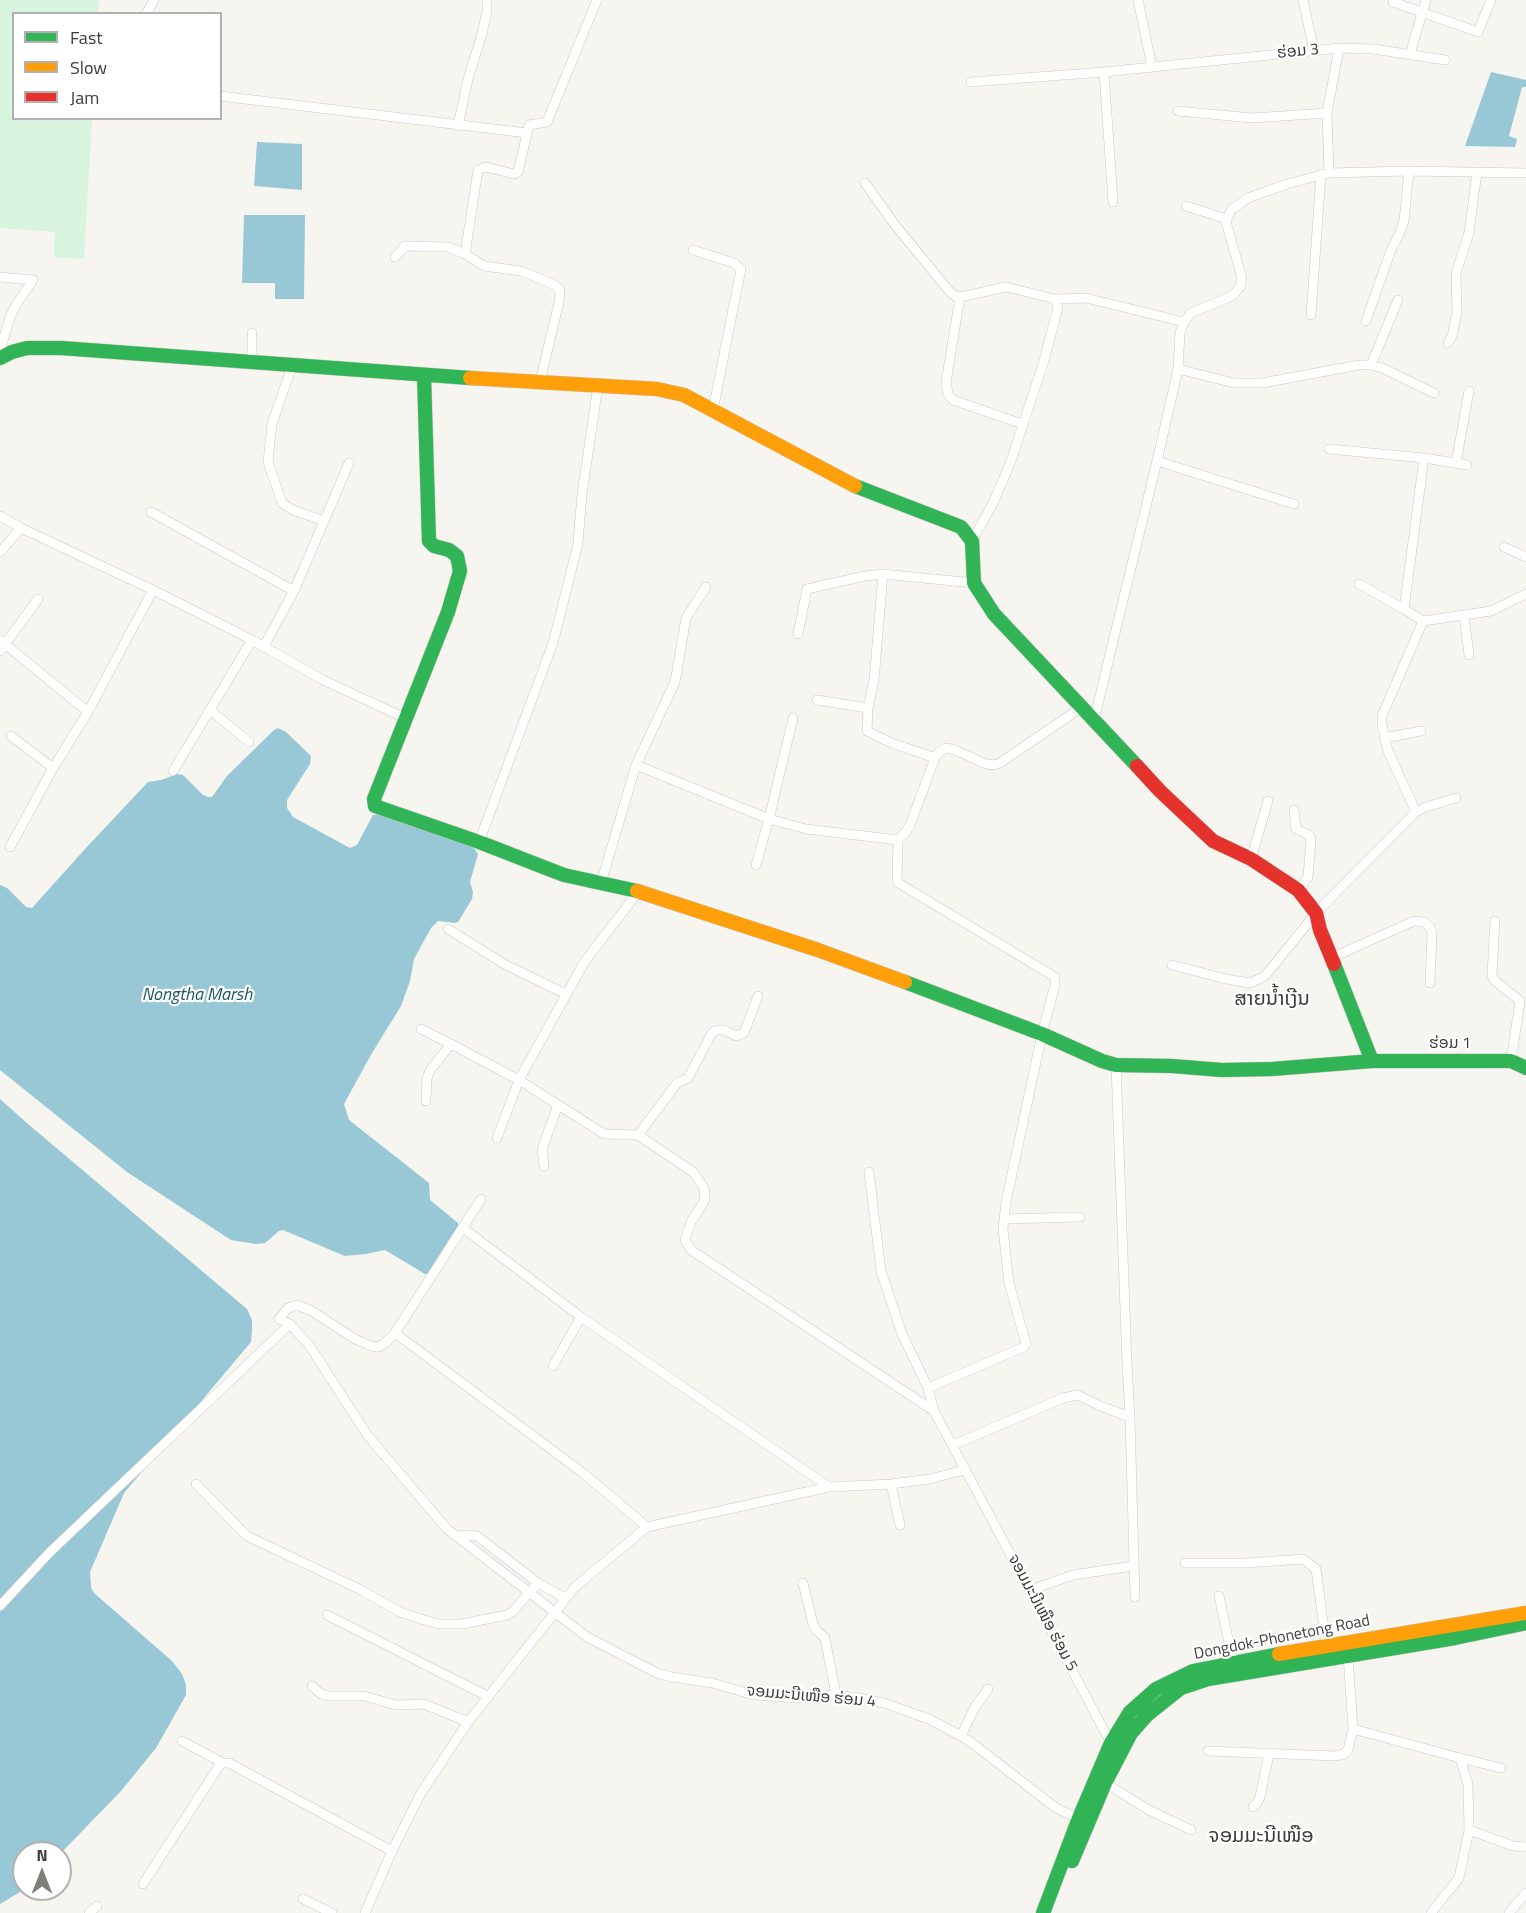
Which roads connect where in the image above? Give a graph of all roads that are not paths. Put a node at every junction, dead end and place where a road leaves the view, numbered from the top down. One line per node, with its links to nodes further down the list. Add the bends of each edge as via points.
1 (487, 0): 19 (street)
2 (597, 0): 20 (street, via 548,122 529,124)
3 (1138, 0): 13 (street)
4 (1303, 0): 10 (street)
5 (1426, 0): 8 (street)
6 (1491, 0): 8 (street, via 1478,32)
7 (1392, 2): 8 (street)
8 (1423, 14): 11 (street)
9 (1339, 48): 10 (street, ຮ່ອມ 3); 11 (street); 18 (street, ຮ່ອມ 3)
10 (1314, 51): 13 (street, ຮ່ອມ 3)
11 (1410, 54): 12 (street)
12 (1445, 60)
13 (1152, 67): 14 (street, ຮ່ອມ 3)
14 (1104, 72): 15 (street, ຮ່ອມ 3); 26 (street)
15 (971, 82)
16 (222, 96): 19 (street)
17 (1178, 111): 18 (street, via 1251,118)
18 (1327, 113): 24 (street, ຮ່ອມ 3)
19 (458, 126): 20 (street)
20 (527, 133): 30 (street, via 518,172 486,167 478,170)
21 (1409, 171): 22 (street); 24 (street); 37 (street, via 1404,221)
22 (1477, 172): 23 (street); 40 (street, via 1469,233 1456,273 1457,313)
23 (1526, 173)
24 (1325, 174): 28 (street, via 1248,198 1236,205); 36 (street, ຮ່ອມ 3)
25 (866, 183): 33 (street, via 943,284)
26 (1113, 202)
27 (1186, 206): 28 (street)
28 (1227, 219): 38 (street, via 1242,278 1240,287 1232,296 1191,313)
29 (693, 250): 52 (street, via 734,262 741,268)
30 (465, 254): 31 (street, via 448,247 405,246); 48 (street, via 484,266 510,268 560,290)
31 (395, 257)
32 (0, 277): 41 (street, via 33,280 10,317)
33 (960, 297): 34 (street, via 1006,287); 53 (street, via 946,382 948,394 953,400)
34 (1055, 298): 38 (street, via 1086,298); 53 (street, via 1058,307 1044,361)
35 (1398, 300): 45 (street)
36 (1311, 315)
37 (1366, 321)
38 (1184, 322): 46 (street)
39 (252, 333): 43 (street)
40 (1448, 343)
41 (0, 351)
42 (0, 358): 43 (street, via 27,348 61,348)
43 (252, 363): 44 (street)
44 (292, 366): 47 (street); 63 (street, via 272,424 268,462 282,503)
45 (1371, 366): 46 (street, via 1262,383 1234,383); 51 (street)
46 (1178, 369): 56 (street)
47 (424, 375): 48 (street); 90 (street, via 429,541 457,556 460,571 448,612)
48 (540, 382): 49 (street)
49 (598, 386): 52 (street, via 666,391 684,395); 107 (street, via 578,543 553,643)
50 (1469, 391): 58 (street)
51 (1434, 393)
52 (713, 410): 65 (street, via 855,486 954,523)
53 (1022, 424): 65 (street, via 1002,483)
54 (1329, 449): 55 (street)
55 (1424, 458): 58 (street); 77 (street)
56 (1157, 461): 60 (street); 92 (street)
57 (349, 463): 63 (street)
58 (1456, 463): 59 (street)
59 (1467, 465)
60 (1294, 504)
61 (151, 512): 74 (street)
62 (0, 516): 64 (street)
63 (324, 521): 74 (street)
64 (21, 528): 67 (street); 73 (street)
65 (972, 541): 70 (street)
66 (1504, 547): 68 (street)
67 (0, 552)
68 (1526, 557)
69 (883, 574): 70 (street); 80 (street, via 807,589); 87 (street)
70 (974, 583): 86 (street, via 994,614)
71 (1359, 584): 77 (street)
72 (706, 587): 98 (street, via 686,618 675,682)
73 (153, 590): 81 (street); 89 (street)
74 (294, 591): 83 (street)
75 (1526, 594): 78 (street, via 1491,611)
76 (38, 599): 82 (street)
77 (1404, 609): 79 (street)
78 (1464, 615): 79 (street); 84 (street)
79 (1423, 621): 95 (street, via 1382,716)
80 (798, 634)
81 (252, 640): 83 (street); 88 (street)
82 (2, 645): 89 (street)
83 (264, 646): 90 (street, via 323,680)
84 (1469, 656)
85 (817, 700): 87 (street)
86 (1082, 707): 92 (street); 97 (street, via 1000,763 986,764 946,748)
87 (868, 708): 97 (street, via 867,731)
88 (210, 710): 96 (street); 100 (street)
89 (88, 712): 99 (street)
90 (405, 718): 107 (street, ຮ່ອມ 1, via 374,804)
91 (793, 718): 105 (street)
92 (1094, 720): 109 (street, via 1213,841)
93 (1420, 731): 95 (street)
94 (11, 736): 99 (street)
95 (1384, 738): 104 (street)
96 (249, 742)
97 (934, 758): 106 (street, via 910,825)
98 (636, 765): 105 (street); 111 (street)
99 (53, 768): 108 (street)
100 (173, 771)
101 (1456, 798): 104 (street)
102 (1268, 801): 109 (street)
103 (1294, 810): 112 (street, via 1296,829 1311,839 1308,877)
104 (1416, 812): 114 (street)
105 (769, 819): 106 (street, via 806,829); 110 (street)
106 (898, 840): 123 (street, via 900,885 1055,977)
107 (479, 842): 111 (street, ຮ່ອມ 1, via 564,875)
108 (10, 847)
109 (1251, 859): 112 (street)
110 (756, 865)
111 (601, 883): 113 (street, ຮ່ອມ 1)
112 (1298, 890): 114 (street)
113 (639, 891): 120 (street, via 585,961); 123 (street, ຮ່ອມ 1, via 818,950)
114 (1316, 913): 117 (street); 118 (street, via 1265,976 1250,983)
115 (1495, 921): 126 (street, via 1492,975 1520,1001)
116 (448, 929): 120 (street, via 506,965)
117 (1331, 958): 119 (street, via 1414,921 1424,922 1432,933); 125 (street)
118 (1172, 965)
119 (1430, 983)
120 (566, 994): 129 (street)
121 (758, 996): 132 (street, via 744,1033 712,1033 688,1078 677,1083)
122 (421, 1029): 124 (street)
123 (1042, 1034): 127 (street, ຮ່ອມ 1); 138 (street)
124 (452, 1044): 129 (street); 130 (street, via 431,1069)
125 (1372, 1061): 126 (street, ຮ່ອມ 1); 127 (street, ຮ່ອມ 1, via 1222,1070)
126 (1511, 1061): 128 (street, ຮ່ອມ 1)
127 (1116, 1065): 146 (street)
128 (1526, 1068)
129 (519, 1080): 131 (street); 133 (street)
130 (426, 1101)
131 (558, 1105): 132 (street, via 604,1134); 134 (street, via 542,1149)
132 (638, 1135): 145 (street, via 693,1172 704,1188 705,1200 691,1222 686,1240 691,1250)
133 (497, 1138)
134 (544, 1166)
135 (869, 1172): 144 (street, via 881,1271 902,1334)
136 (481, 1198): 139 (street)
137 (1080, 1217): 138 (street)
138 (1004, 1219): 144 (street, via 1009,1283 1026,1344)
139 (463, 1228): 140 (street); 142 (street)
140 (581, 1317): 143 (street); 151 (street)
141 (290, 1324): 142 (street, via 279,1319 288,1308 297,1305 371,1346 379,1347); 154 (street, ຈອມມະນີເໜືອ ຮ່ອມ 4, via 309,1345 368,1436 447,1529); 164 (street, via 49,1553)
142 (395, 1333): 153 (street, via 583,1473)
143 (553, 1366)
144 (928, 1388): 145 (street)
145 (934, 1411): 147 (street, ຈອມມະນີເໜືອ ຮ່ອມ 5)
146 (1130, 1417): 147 (street, via 1078,1395); 156 (street)
147 (953, 1445): 148 (street, ຈອມມະນີເໜືອ ຮ່ອມ 5)
148 (964, 1470): 150 (street); 159 (street, ຈອມມະນີເໜືອ ຮ່ອມ 5)
149 (196, 1484): 160 (street, via 247,1536 400,1612 424,1620 462,1624 507,1615)
150 (891, 1484): 151 (street); 152 (street)
151 (829, 1487): 153 (street)
152 (900, 1525)
153 (647, 1527): 163 (street)
154 (458, 1536): 157 (street, via 477,1536); 160 (street, ຈອມມະນີເໜືອ ຮ່ອມ 4)
155 (1185, 1563): 169 (street, via 1303,1559 1316,1569)
156 (1133, 1566): 159 (street, via 1073,1575); 162 (street)
157 (538, 1582): 160 (street); 163 (street)
158 (803, 1583): 174 (street, via 813,1624 825,1638)
159 (1031, 1590): 180 (street, ຈອມມະນີເໜືອ ຮ່ອມ 5)
160 (530, 1594): 165 (street, ຈອມມະນີເໜືອ ຮ່ອມ 4)
161 (1219, 1596): 171 (street)
162 (1135, 1597)
163 (565, 1598): 165 (street)
164 (0, 1606)
165 (554, 1611): 174 (street, ຈອມມະນີເໜືອ ຮ່ອມ 4, via 587,1637 659,1674 754,1695); 175 (street)
166 (1526, 1613): 169 (street, Dongdok-Phonetong Road)
167 (327, 1615): 175 (street)
168 (1526, 1623): 170 (street, Dongdok-Phonetong Road)
169 (1328, 1652): 170 (street, Dongdok-Phonetong Road); 171 (street, Dongdok-Phonetong Road); 183 (street, Dongdok-Phonetong Road, via 1181,1688 1147,1715 1131,1733)
170 (1348, 1655): 177 (street)
171 (1233, 1662): 180 (street, Dongdok-Phonetong Road, via 1193,1671 1156,1689 1130,1712)
172 (312, 1686): 176 (street, via 330,1696 364,1696 396,1705 424,1704)
173 (988, 1689): 178 (street)
174 (836, 1695): 178 (street, ຈອມມະນີເໜືອ ຮ່ອມ 4, via 884,1703 929,1719)
175 (489, 1697): 176 (street)
176 (468, 1722): 193 (street, via 421,1793)
177 (1353, 1728): 182 (street, via 1344,1754); 184 (street)
178 (961, 1736): 189 (street, ຈອມມະນີເໜືອ ຮ່ອມ 4, via 1056,1808)
179 (182, 1741): 185 (street)
180 (1111, 1743): 183 (street, ຈອມມະນີເໜືອ ຮ່ອມ 5); 189 (street, Dongdok-Phonetong Road)
181 (1208, 1750): 182 (street)
182 (1269, 1754): 188 (street, via 1260,1797)
183 (1119, 1756): 187 (street, Dongdok-Phonetong Road)
184 (1460, 1758): 186 (street); 191 (street, via 1468,1784)
185 (223, 1763): 193 (street); 194 (street)
186 (1501, 1768)
187 (1105, 1783): 189 (street, Dongdok-Phonetong Road); 190 (street)
188 (1253, 1807)
189 (1084, 1821): 201 (street, Dongdok-Phonetong Road); 202 (street, Dongdok-Phonetong Road)
190 (1191, 1830)
191 (1469, 1830): 192 (street); 203 (street, via 1459,1878)
192 (1526, 1847)
193 (392, 1851): 200 (street)
194 (143, 1884)
195 (1526, 1893): 204 (street)
196 (303, 1899): 199 (street)
197 (97, 1906): 198 (street)
198 (89, 1913)
199 (332, 1913)
200 (365, 1913)
201 (1043, 1913)
202 (1052, 1913)
203 (1431, 1913)
204 (1509, 1913)

